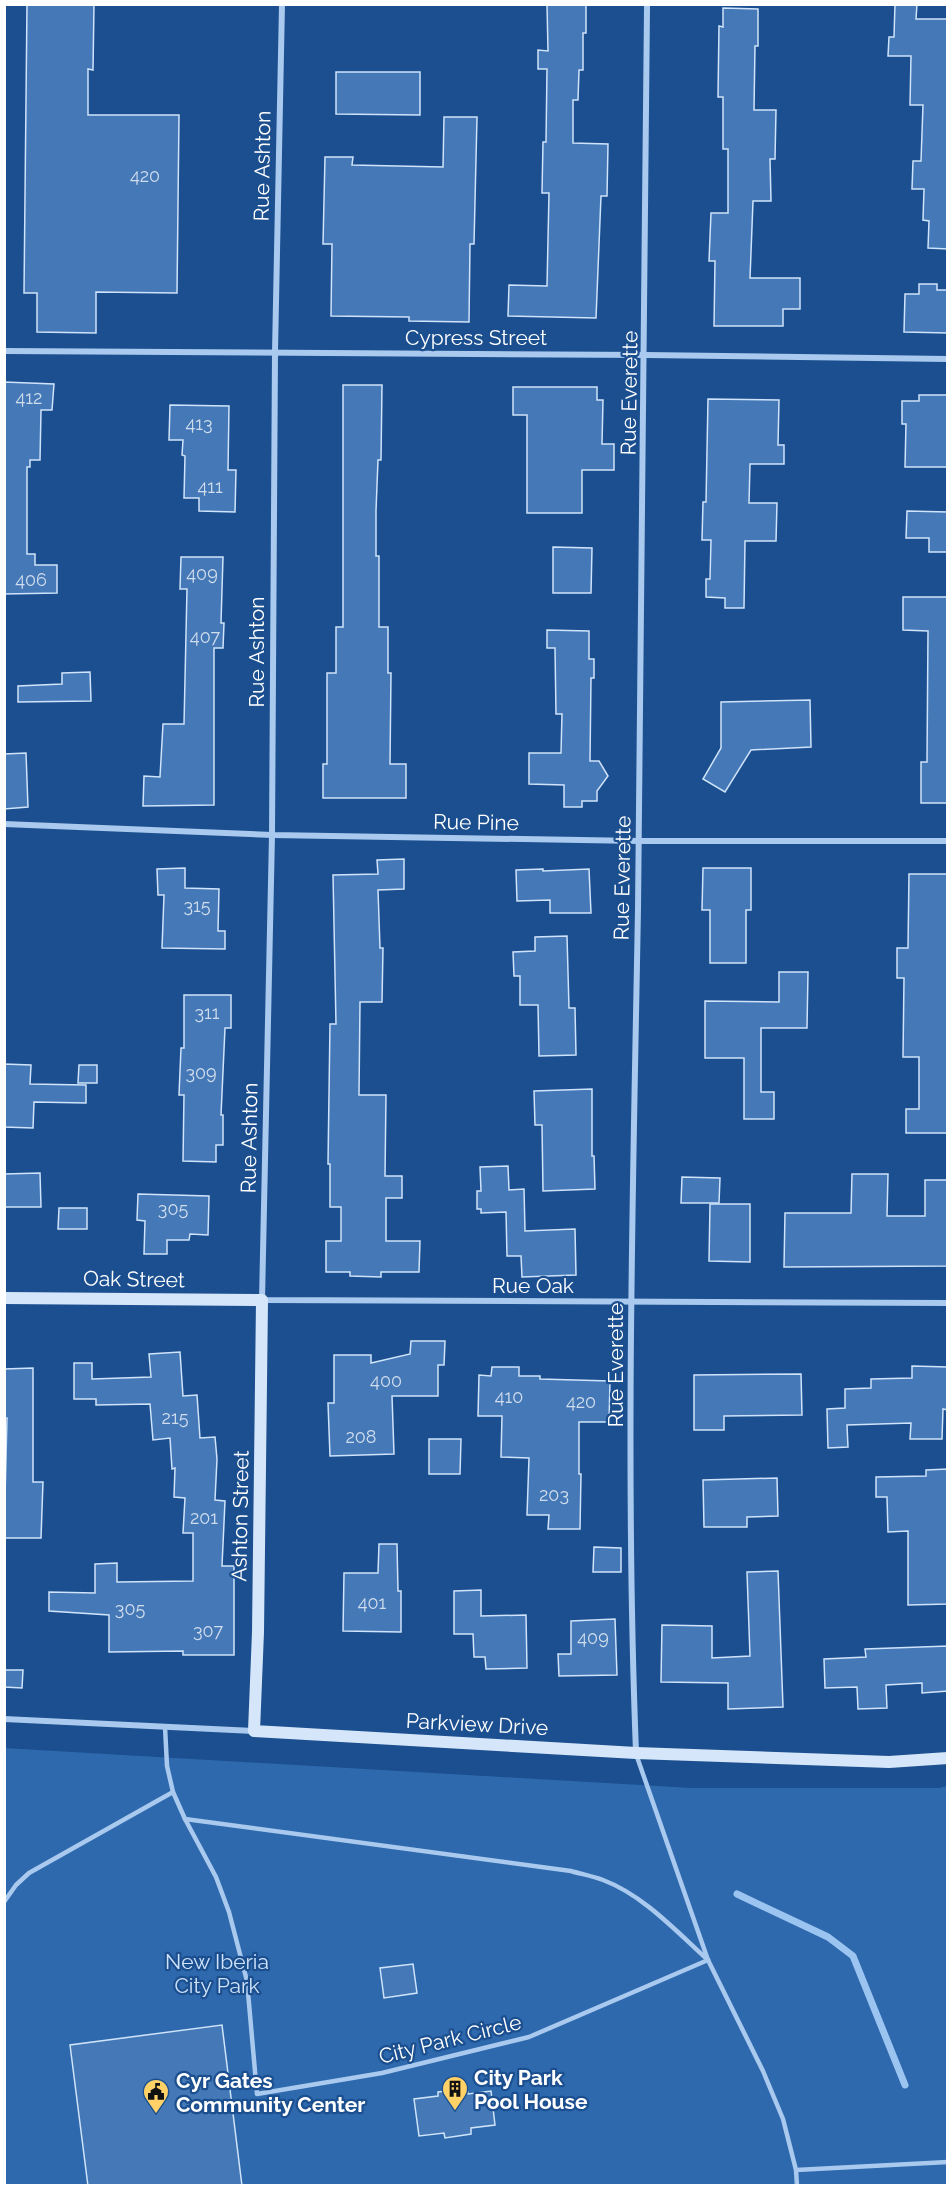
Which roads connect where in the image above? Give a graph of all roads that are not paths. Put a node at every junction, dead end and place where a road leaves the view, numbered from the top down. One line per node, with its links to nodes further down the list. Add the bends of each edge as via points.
1 (282, 4): 4 (street, Rue Ashton)
2 (647, 4): 5 (street, Rue Everette)
3 (4, 351): 4 (street, Cypress Street)
4 (275, 352): 5 (street, Cypress Street); 8 (street, Rue Ashton)
5 (646, 355): 6 (street, Cypress Street); 9 (street, Rue Everette)
6 (948, 359)
7 (4, 824): 8 (street, Rue Pine)
8 (272, 835): 9 (street, Rue Pine); 12 (street, Rue Ashton)
9 (639, 841): 10 (street, Rue Pine); 13 (street, Rue Everette)
10 (948, 842)
11 (4, 1298): 12 (main road, Oak Street)
12 (262, 1300): 13 (street, Rue Oak); 17 (main road, Ashton Street)
13 (631, 1302): 14 (street, Rue Oak); 18 (street, Rue Everette)
14 (948, 1303)
15 (4, 1719): 16 (street, Parkview Drive)
16 (165, 1727): 17 (street, Parkview Drive); 20 (lane, City Park Circle)
17 (255, 1731): 18 (main road, Parkview Drive)
18 (636, 1753): 19 (main road, Parkview Drive, via 889,1762); 23 (lane)
19 (948, 1758)
20 (173, 1792): 21 (lane, City Park Circle); 22 (lane, via 29,1873)
21 (185, 1819): 23 (lane, via 571,1870 604,1880 636,1898); 23 (lane, City Park Circle, via 216,1877 248,1981 257,2094 382,2073 529,2037)
22 (4, 1902)
23 (708, 1960): 25 (lane, via 783,2119)
24 (948, 2162): 25 (lane)
25 (796, 2170): 26 (lane)
26 (797, 2186)

